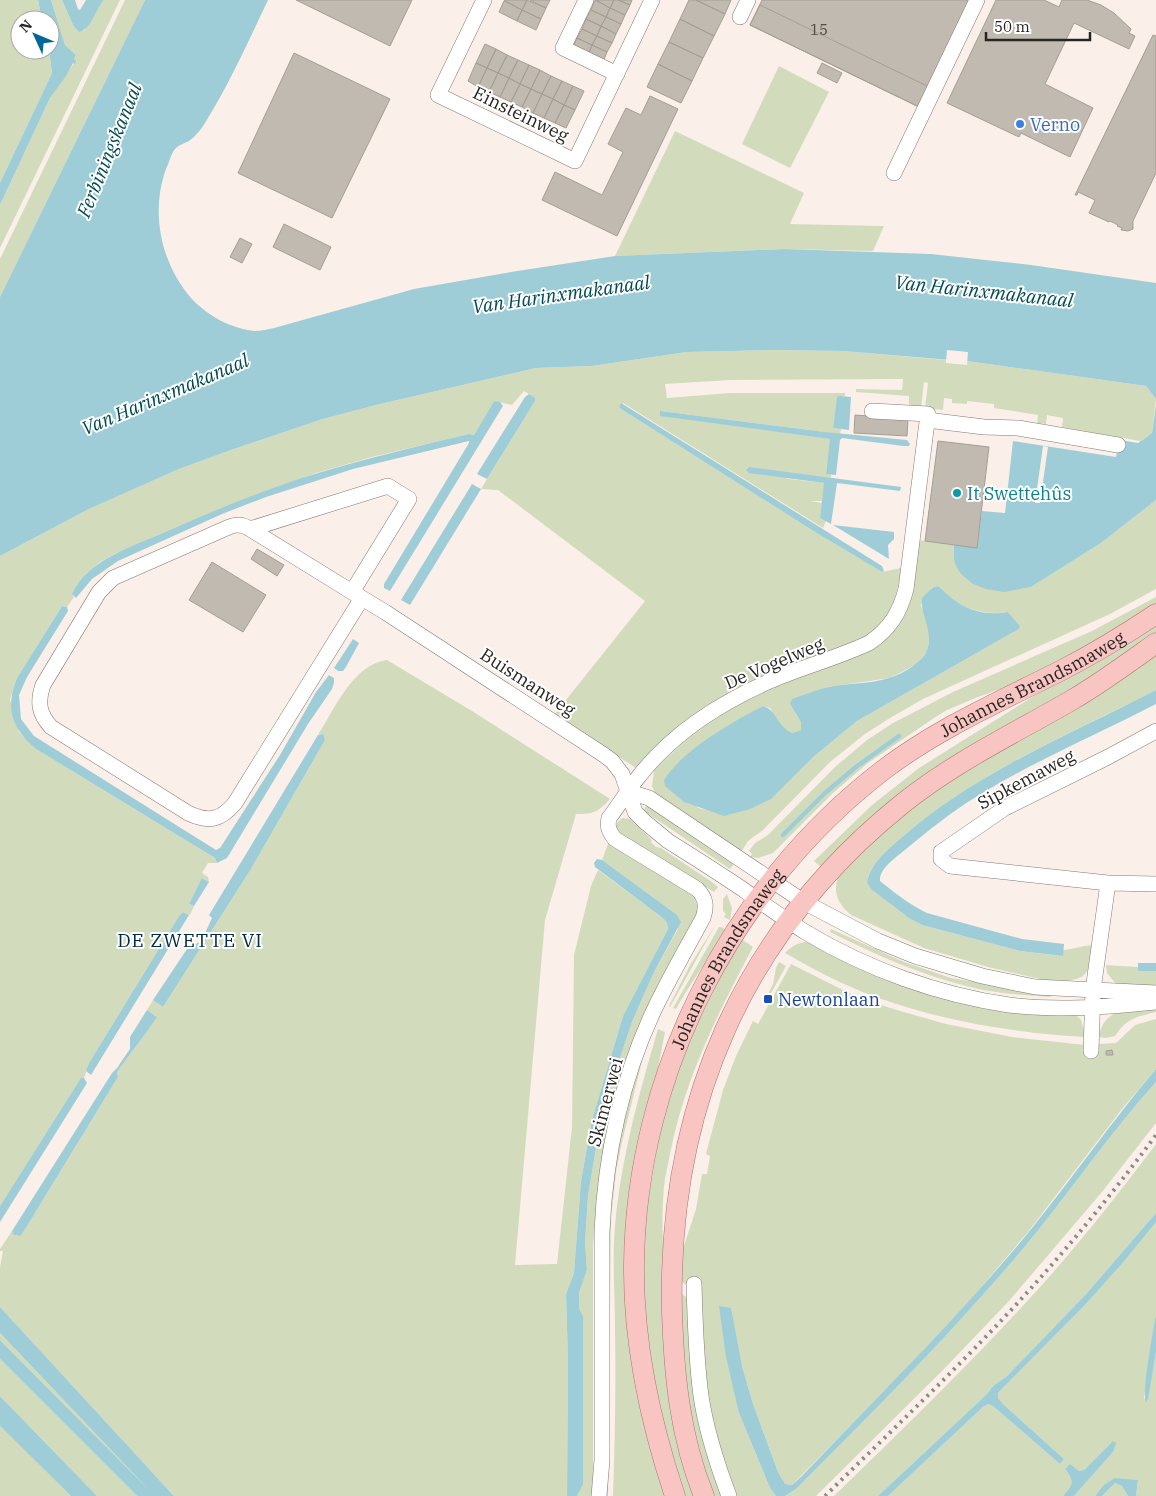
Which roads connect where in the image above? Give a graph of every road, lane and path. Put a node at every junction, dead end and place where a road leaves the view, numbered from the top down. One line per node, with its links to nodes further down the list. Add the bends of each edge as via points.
1 (484, 0): 7 (street, Einsteinweg, via 438,95 575,162)
2 (586, 0): 7 (street, via 563,48)
3 (652, 0): 7 (street, Einsteinweg)
4 (748, 0): 6 (street)
5 (977, 0): 8 (street)
6 (740, 17)
7 (617, 74)
8 (894, 173)
9 (872, 410): 10 (street, via 928,414)
10 (927, 420): 11 (street, via 1018,428); 17 (street, De Vogelweg, via 906,589 892,622 878,637 855,650 770,681 722,706 668,746 640,775)
11 (1118, 445)
12 (250, 529): 13 (street, Buismanweg); 13 (street, via 388,486 409,499); 13 (street, via 241,525 228,527 123,573 106,584 43,685 38,702 44,719 51,727 188,813 202,819 218,818 236,803)
13 (357, 595): 17 (street, Buismanweg, via 604,755 622,774)
14 (1156, 614): 18 (main road, Johannes Brandsmaweg, via 1072,665 988,706 917,746 844,803)
15 (1156, 643): 22 (main road, Johannes Brandsmaweg, via 1074,699 984,749 923,788 862,838)
16 (1156, 731): 19 (street, Sipkemaweg, via 1005,808 941,852 941,859 950,866)
17 (629, 792): 18 (street, via 649,798); 21 (street, Buismanweg, via 635,812 645,822); 32 (street, Skimerwei, via 609,818 609,832 615,839 697,889 705,899 706,909 654,1010 632,1067 615,1126 603,1205)
18 (772, 880): 21 (main road, Johannes Brandsmaweg); 22 (street)
19 (1108, 882): 20 (street, Sipkemaweg); 24 (street)
20 (1156, 884)
21 (757, 900): 23 (street, Buismanweg); 33 (main road, Johannes Brandsmaweg, via 736,929 705,984 674,1051 652,1122 640,1184 634,1264 640,1351 650,1413)
22 (804, 902): 23 (main road, Johannes Brandsmaweg); 24 (street, via 878,941 952,968 1035,987)
23 (789, 921): 27 (street, via 867,962 941,990 1010,1005); 29 (main road, Johannes Brandsmaweg, via 739,1000 698,1101 685,1150 677,1202)
24 (1094, 990): 25 (street); 27 (street)
25 (1156, 993)
26 (1156, 1002): 27 (street)
27 (1092, 1007): 28 (street)
28 (1091, 1051)
29 (672, 1278): 31 (street); 34 (main road, Johannes Brandsmaweg, via 673,1348 679,1407)
30 (694, 1284): 31 (street)
31 (695, 1300): 35 (street, via 701,1397 714,1453)
32 (600, 1496)
33 (675, 1496)
34 (704, 1496)
35 (729, 1496)

